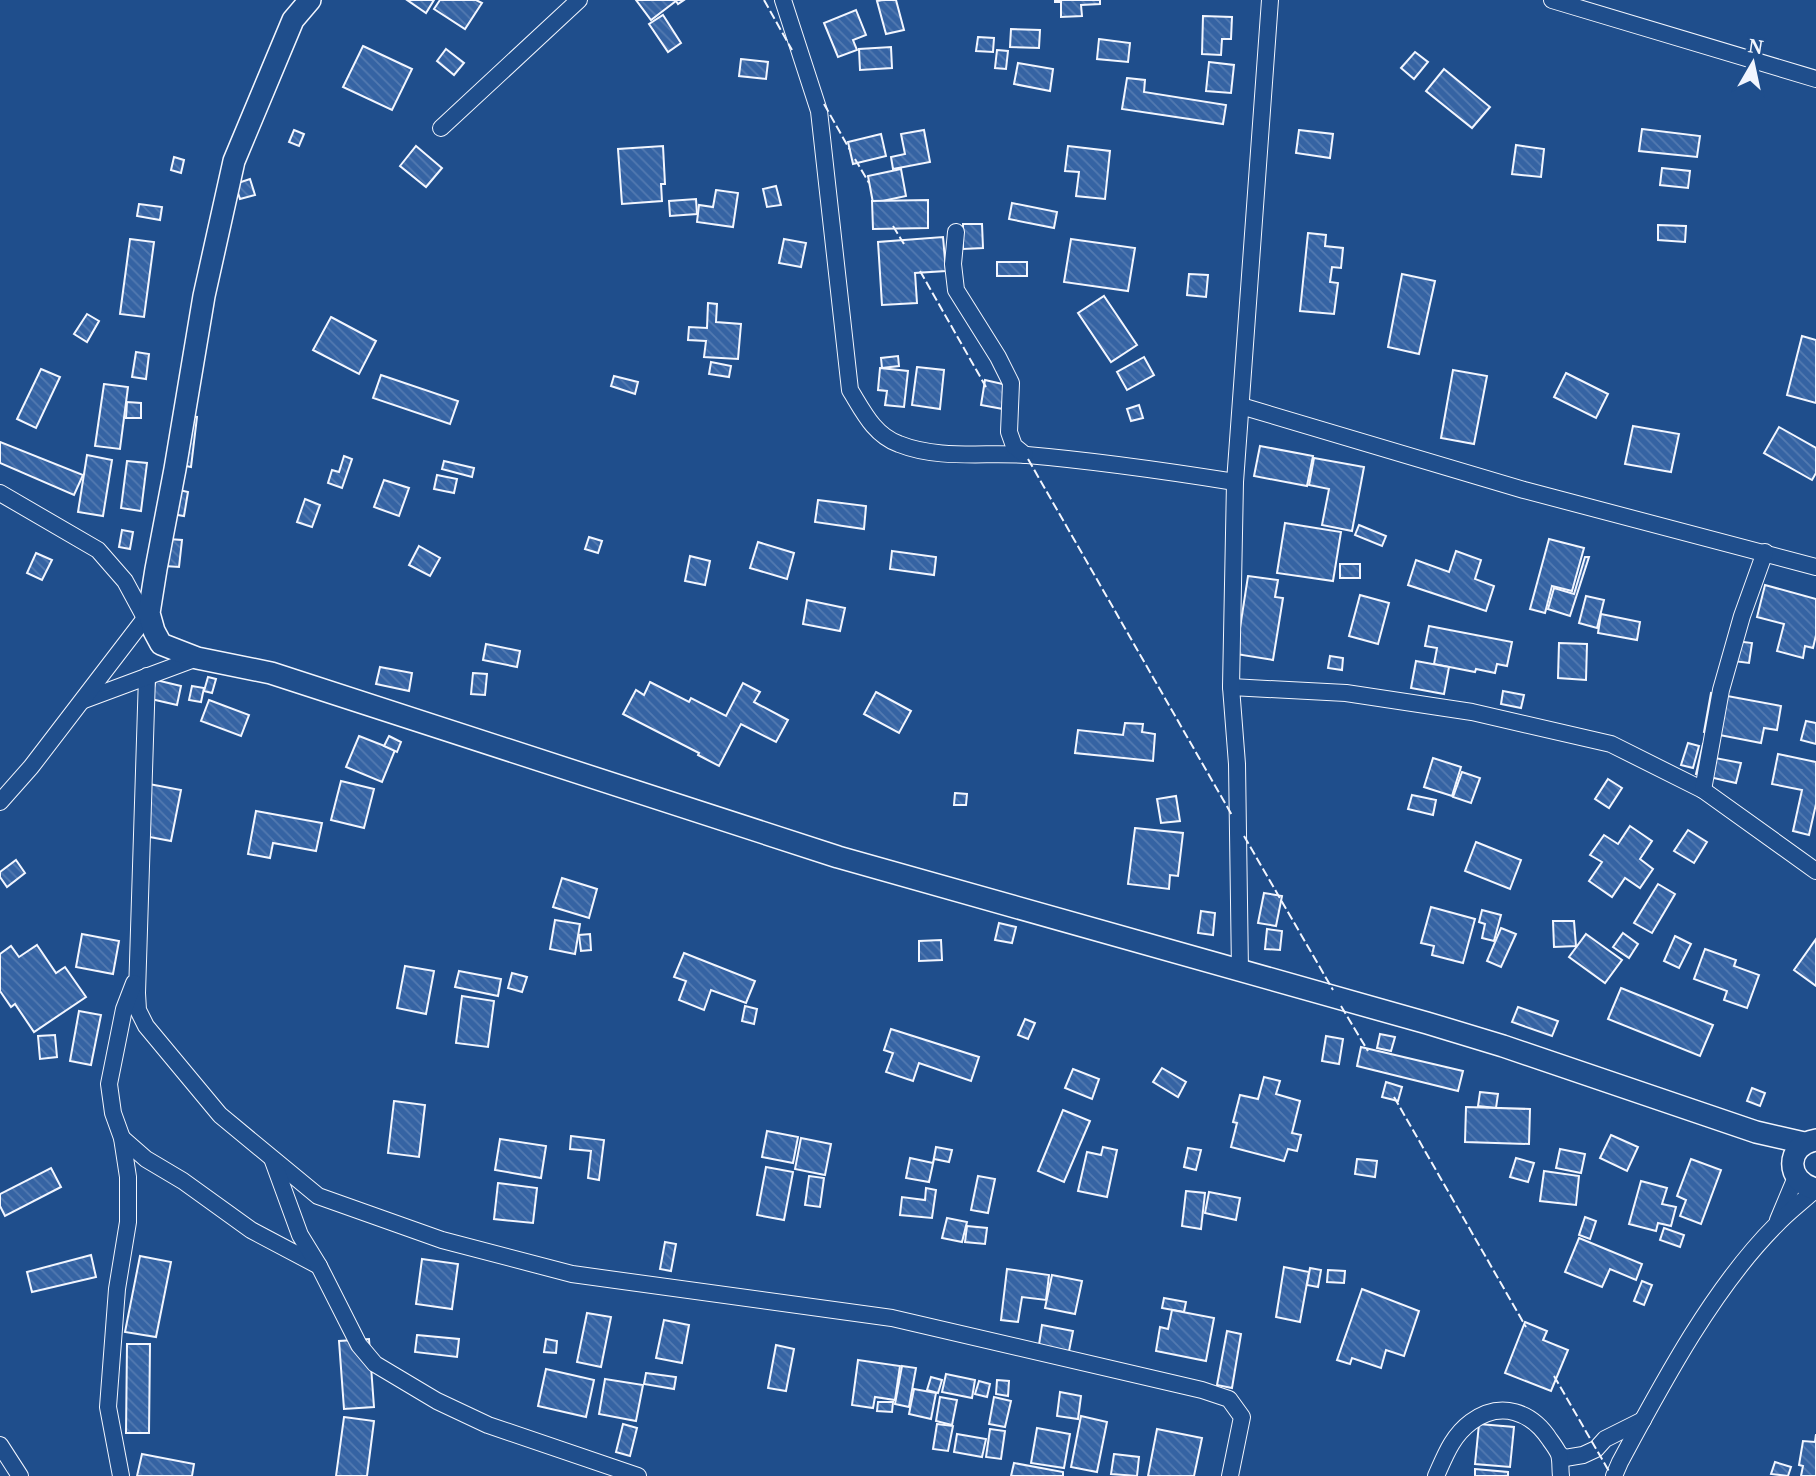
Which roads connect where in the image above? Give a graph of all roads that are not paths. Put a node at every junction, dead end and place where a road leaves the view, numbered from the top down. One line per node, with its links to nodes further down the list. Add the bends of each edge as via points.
1 (310, 0): 6 (street)
2 (579, 0): 8 (street)
3 (783, 0): 11 (street, via 819,111 850,390 871,425 898,444 939,453)
4 (1270, 0): 10 (street)
5 (1552, 0): 7 (street)
6 (294, 10): 16 (street, via 234,161 204,296)
7 (1816, 79)
8 (441, 128)
9 (956, 232): 11 (street, via 956,290 1012,383 1009,432 1014,446)
10 (1241, 406): 12 (street); 14 (street, via 1524,490)
11 (1025, 455): 12 (street)
12 (1234, 482): 19 (street)
13 (0, 493): 16 (street, via 98,550)
14 (1765, 552): 15 (street); 21 (street, via 1721,690)
15 (1816, 567)
16 (147, 615): 17 (street, via 161,644); 20 (street)
17 (197, 658): 18 (street); 24 (street, via 271,673 838,857)
18 (146, 676): 20 (street); 25 (street)
19 (1231, 687): 21 (street, via 1346,693 1472,712 1611,744); 24 (street, via 1237,764)
20 (81, 701): 22 (street)
21 (1703, 790): 23 (street)
22 (0, 802)
23 (1816, 871)
24 (1240, 971): 26 (street, via 1503,1046)
25 (138, 974): 27 (street, via 124,1009 109,1084); 29 (street, via 138,1010 146,1026 220,1115)
26 (1756, 1132): 28 (street); 30 (street)
27 (122, 1138): 33 (street, via 251,1230); 38 (street, via 128,1222 117,1289 108,1407)
28 (1810, 1142): 30 (street, via 1796,1152)
29 (272, 1158): 33 (street, via 300,1235); 40 (street, via 317,1196 442,1240 572,1274 892,1318 1202,1390 1229,1399 1242,1417)
30 (1794, 1170): 31 (street, via 1808,1187); 32 (street)
31 (1816, 1189): 32 (street)
32 (1775, 1225): 34 (street, via 1701,1322)
33 (319, 1266): 39 (street, via 359,1345 374,1364 488,1425)
34 (1643, 1420): 36 (street, via 1620,1429 1583,1455 1565,1458); 43 (street)
35 (0, 1445): 37 (street)
36 (1559, 1454): 41 (street, via 1540,1425 1520,1412 1493,1412 1471,1422 1458,1436 1445,1452); 42 (street)
37 (20, 1476)
38 (121, 1476)
39 (638, 1476)
40 (1230, 1476)
41 (1436, 1476)
42 (1561, 1476)
43 (1614, 1476)

